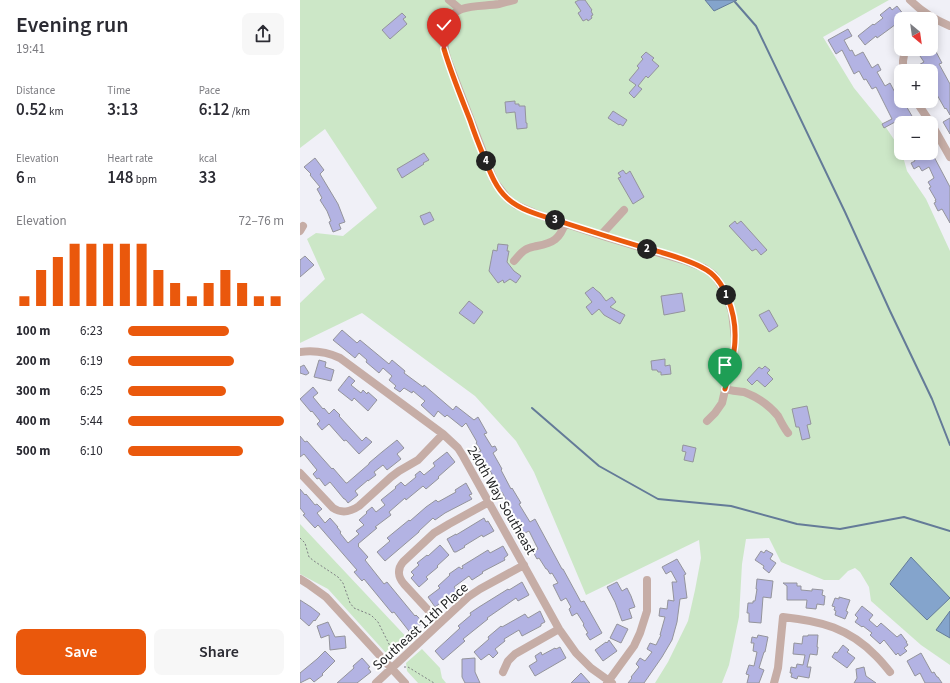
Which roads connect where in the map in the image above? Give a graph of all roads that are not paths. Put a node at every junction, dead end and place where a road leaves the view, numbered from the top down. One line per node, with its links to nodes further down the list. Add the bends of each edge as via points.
1 (449, 0): 4 (street)
2 (514, 0): 4 (street)
3 (910, 0): 5 (street)
4 (460, 9): 11 (street, via 451,16 447,25 444,49 494,181 508,199 516,204 531,212)
5 (921, 12)
6 (938, 20): 7 (street)
7 (950, 26)
8 (921, 108): 9 (street)
9 (950, 157)
10 (624, 210): 12 (street)
11 (565, 223): 12 (street); 13 (street, via 557,239 524,250)
12 (601, 235): 15 (street, via 686,261 714,275 728,300 735,327 734,352)
13 (514, 261)
14 (300, 352): 18 (street, 240th Way Southeast, via 332,354 347,362)
15 (725, 389): 16 (street, via 722,403); 17 (street, via 745,393 766,404)
16 (707, 421)
17 (788, 433)
18 (443, 434): 19 (street, via 418,460 399,471 359,506 348,512 333,508); 20 (street, 240th Way Southeast, via 464,456)
19 (301, 477)
20 (489, 502): 21 (street, 240th Way Southeast); 24 (street, via 434,533 403,562 399,569 400,579)
21 (524, 565): 24 (street, Southeast 11th Place, via 480,589); 25 (street, 240th Way Southeast)
22 (300, 579): 26 (street, via 326,597)
23 (647, 580): 29 (street, via 647,611 640,633)
24 (440, 623): 26 (street, Southeast 11th Place)
25 (559, 629): 27 (street, via 515,654); 29 (street, 240th Way Southeast, via 576,653)
26 (392, 668): 30 (street, Southeast 11th Place); 31 (street)
27 (503, 672)
28 (890, 672): 32 (street, via 869,649 840,629 805,619 783,617)
29 (609, 682)
30 (376, 683)
31 (405, 683)
32 (774, 683)

